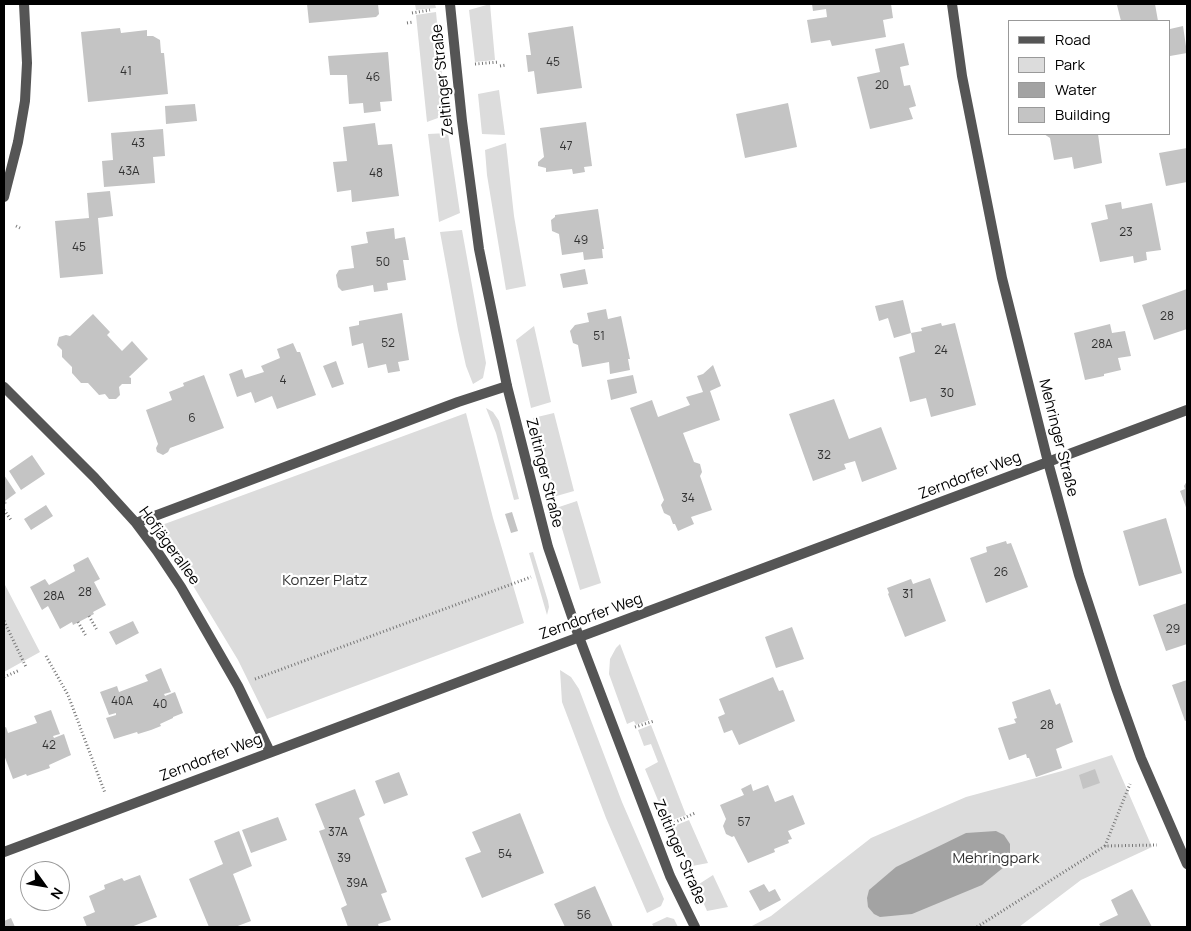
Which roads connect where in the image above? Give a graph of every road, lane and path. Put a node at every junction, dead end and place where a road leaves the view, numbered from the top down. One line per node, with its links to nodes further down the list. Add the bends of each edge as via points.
1 (24, 4): 8 (street, via 26,101)
2 (450, 4): 9 (street, Zeltinger Straße, via 476,226)
3 (952, 4): 12 (street, Mehringer Straße, via 962,76 1002,278)
4 (413, 22): 5 (path)
5 (407, 23)
6 (506, 65): 7 (path)
7 (500, 66)
8 (4, 197)
9 (507, 386): 15 (street); 22 (street, Zeltinger Straße, via 548,547)
10 (4, 387): 15 (street, Hofjägerallee)
11 (1187, 410): 12 (street, Zerndorfer Weg)
12 (1048, 462): 22 (street, Zerndorfer Weg); 29 (street, Mehringer Straße, via 1079,576)
13 (4, 510): 14 (path)
14 (11, 520)
15 (136, 523): 28 (street, Hofjägerallee, via 181,587 238,686)
16 (531, 577): 27 (path)
17 (90, 616): 20 (path)
18 (4, 621): 24 (path)
19 (78, 622): 21 (path)
20 (97, 630)
21 (86, 636)
22 (578, 637): 28 (street, Zerndorfer Weg); 32 (street, Zeltinger Straße)
23 (46, 656): 30 (path, via 68,695)
24 (26, 667)
25 (20, 670): 26 (path)
26 (4, 677)
27 (258, 678)
28 (270, 752): 30 (street, Zerndorfer Weg)
29 (1140, 758): 33 (street, Mehringer Straße); 34 (path)
30 (112, 812): 35 (street, Zerndorfer Weg)
31 (695, 813): 32 (path)
32 (653, 832): 37 (street, Zeltinger Straße)
33 (1177, 844): 34 (path); 36 (street, Mehringer Straße)
34 (1105, 846): 38 (path)
35 (4, 852)
36 (1187, 864)
37 (695, 927)
38 (977, 927)

